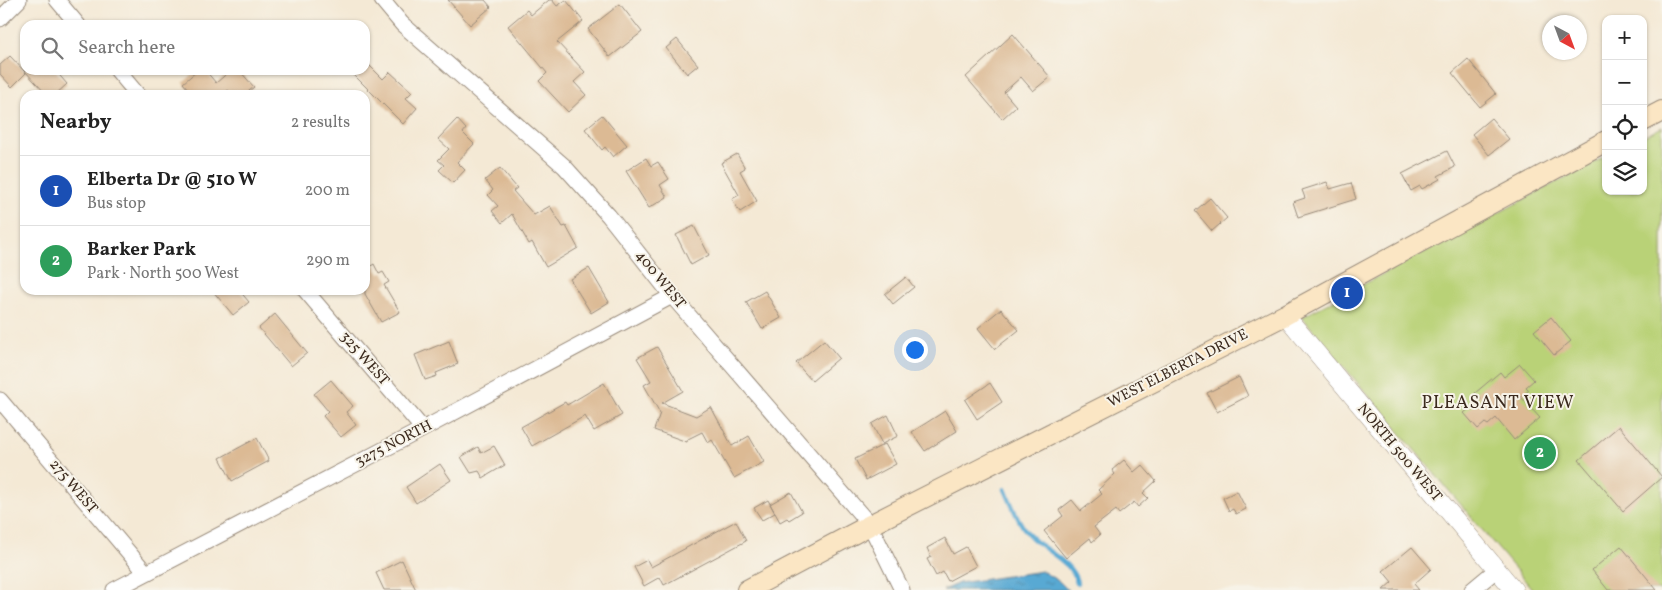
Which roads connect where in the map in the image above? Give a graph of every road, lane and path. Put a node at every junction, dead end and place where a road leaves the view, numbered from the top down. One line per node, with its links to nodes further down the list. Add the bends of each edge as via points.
1 (19, 0): 4 (street)
2 (57, 0): 5 (street)
3 (382, 0): 12 (street, 400 WEST, via 402,24 564,166 609,216)
4 (0, 19)
5 (74, 20)
6 (121, 75): 7 (street)
7 (134, 90)
8 (1662, 111): 9 (main road)
9 (1647, 119)
10 (1602, 143): 13 (main road, WEST ELBERTA DRIVE)
11 (309, 295): 15 (street, 325 WEST)
12 (672, 296): 15 (street, 3275 NORTH); 16 (street, 400 WEST)
13 (1285, 315): 16 (main road, WEST ELBERTA DRIVE); 17 (street, NORTH 500 WEST)
14 (0, 400): 18 (street, 275 WEST)
15 (423, 429): 18 (street, 3275 NORTH)
16 (870, 525): 20 (main road, WEST ELBERTA DRIVE); 21 (street, 400 WEST)
17 (1496, 570): 22 (street); 23 (street, NORTH 500 WEST)
18 (146, 573): 19 (street, 3275 NORTH)
19 (114, 590)
20 (747, 590)
21 (902, 590)
22 (1472, 590)
23 (1514, 590)

